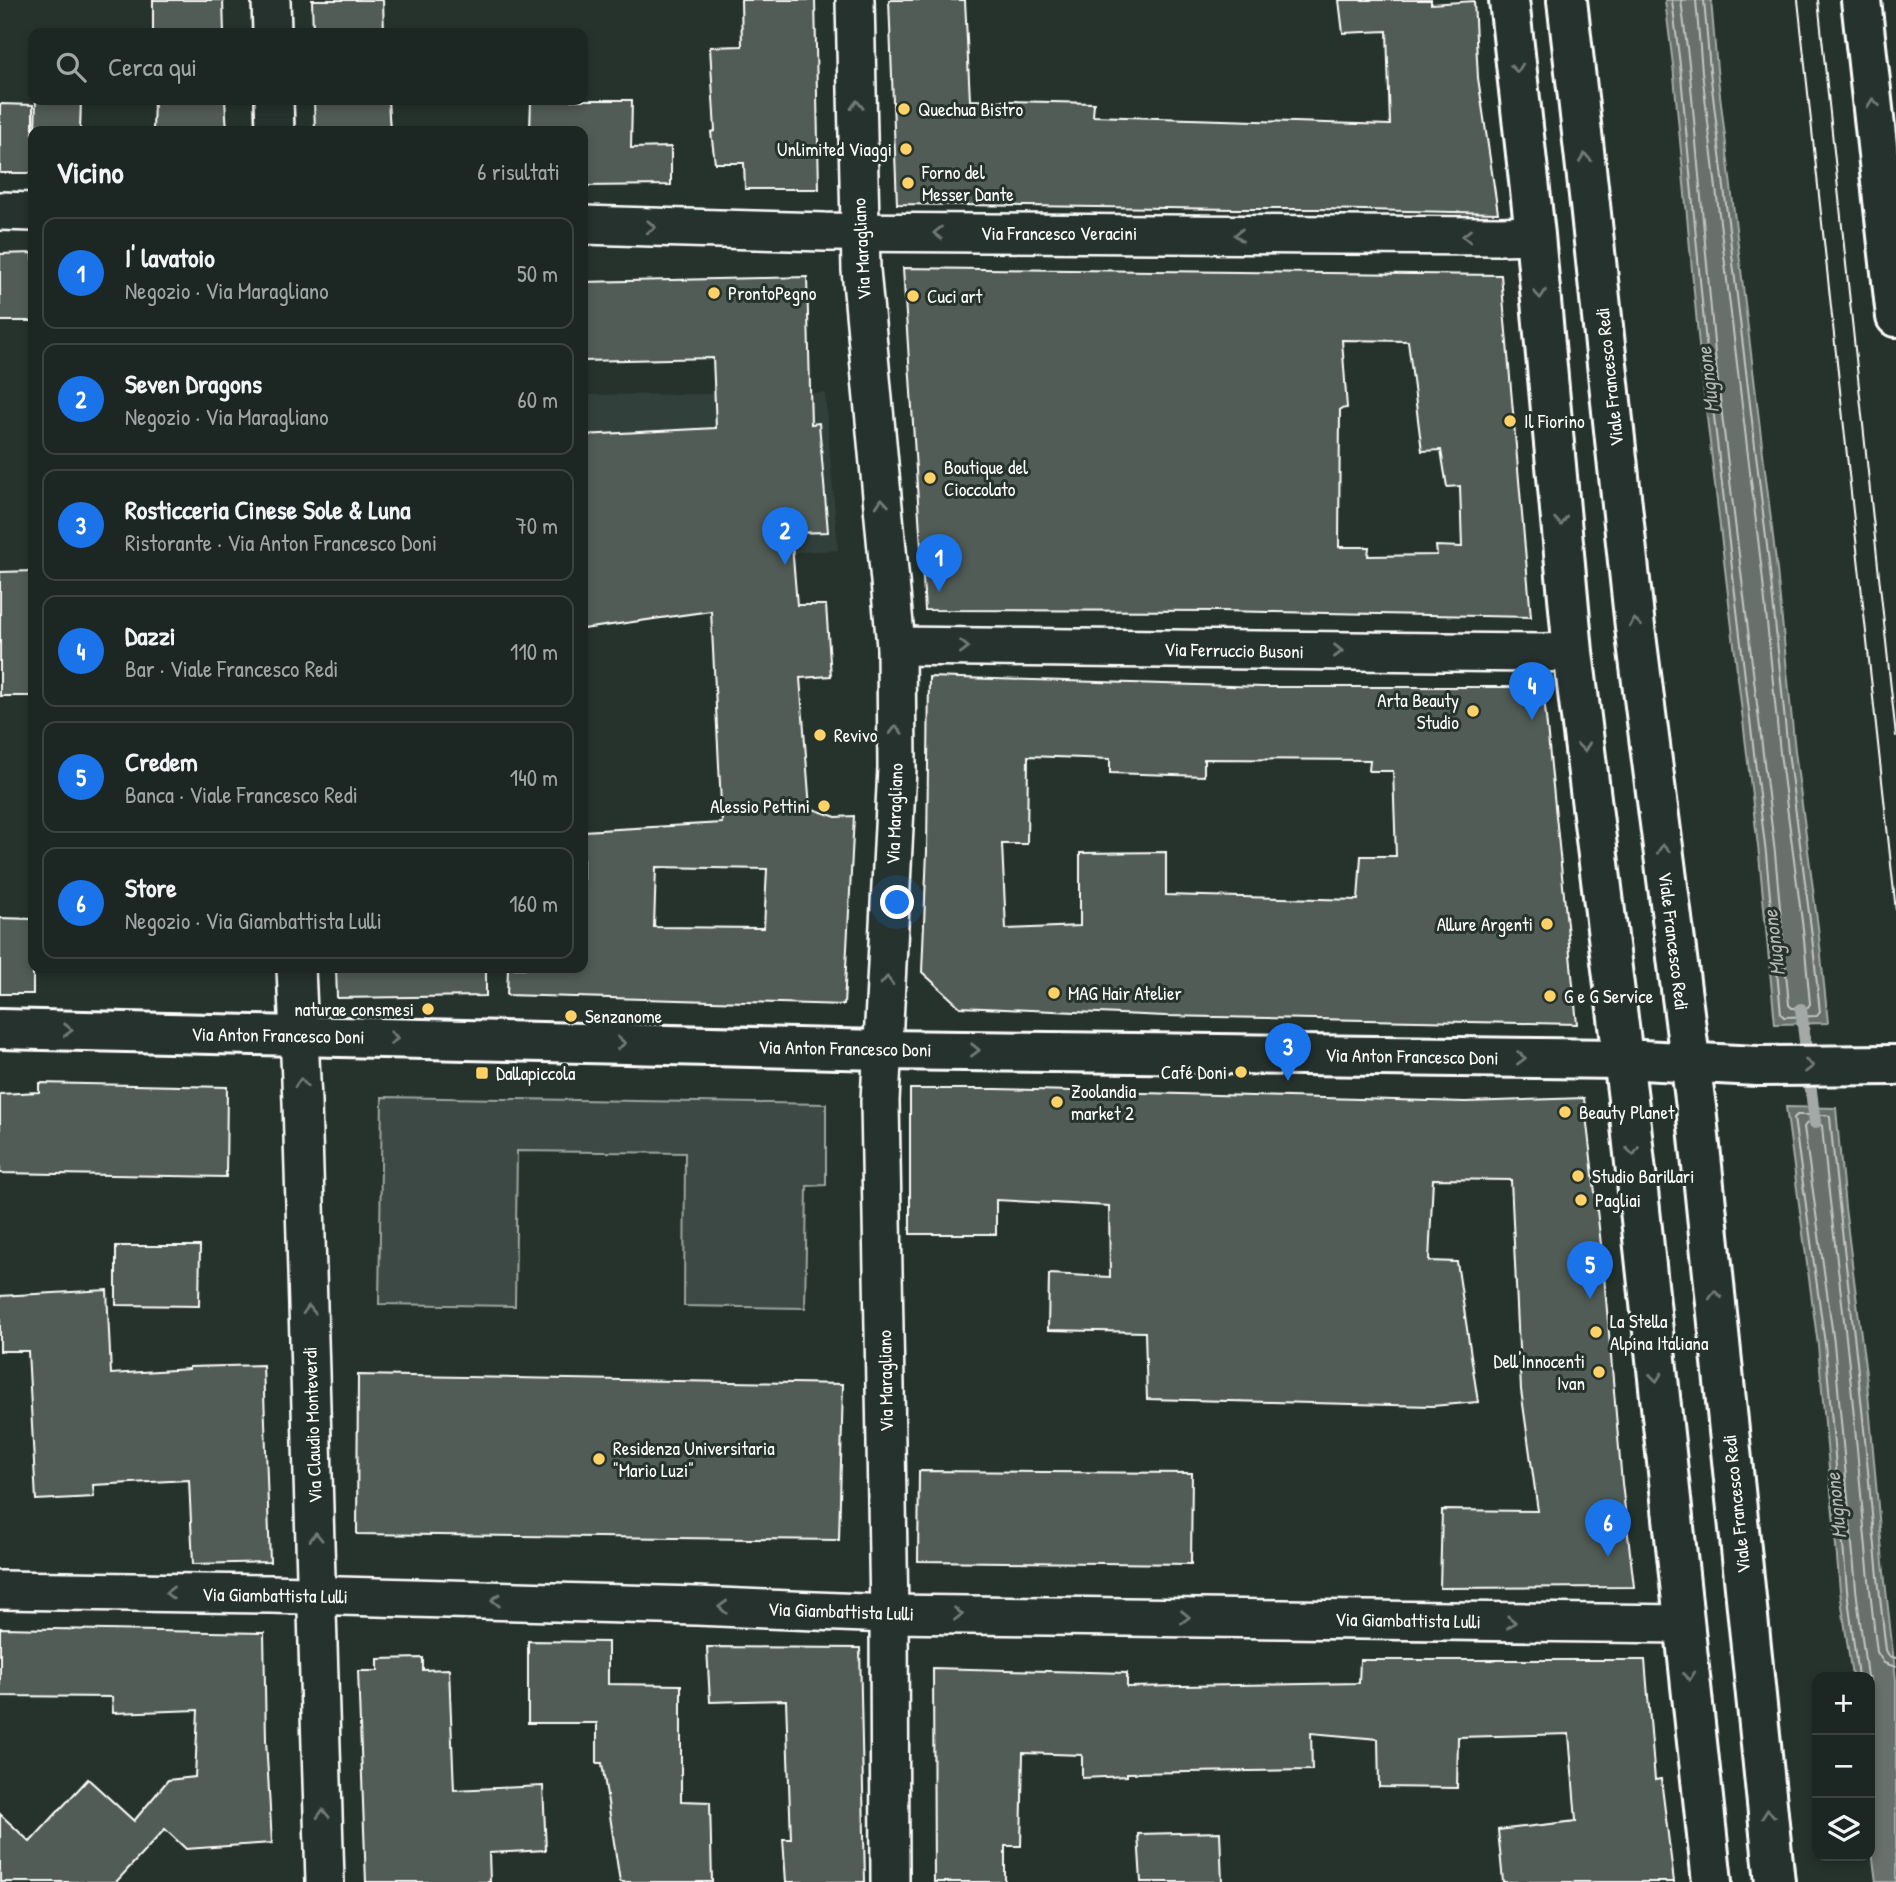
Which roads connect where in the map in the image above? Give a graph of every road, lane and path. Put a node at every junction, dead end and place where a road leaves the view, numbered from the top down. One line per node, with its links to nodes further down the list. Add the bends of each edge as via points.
1 (271, 0): 6 (street)
2 (855, 0): 12 (street, Via Maragliano, one-way to 2)
3 (1509, 0): 13 (main road, one-way to 13)
4 (1567, 0): 22 (main road, Viale Francesco Redi, one-way to 4, via 1635,627)
5 (1861, 0): 14 (main road, one-way to 5)
6 (272, 28)
7 (274, 105): 8 (street)
8 (275, 126)
9 (0, 211): 10 (street)
10 (28, 212)
11 (588, 225): 12 (street, Via Francesco Veracini, one-way to 12)
12 (859, 233): 13 (street, Via Francesco Veracini, one-way to 12); 15 (street, Via Maragliano, one-way to 12)
13 (1535, 234): 16 (main road, one-way to 16)
14 (1896, 317)
15 (896, 646): 16 (street, Via Ferruccio Busoni, one-way to 16); 20 (street, Via Maragliano, one-way to 15, via 897,768)
16 (1573, 652): 21 (main road, one-way to 21)
17 (296, 973): 19 (street, Via Claudio Monteverdi)
18 (0, 1029): 19 (main road, Via Anton Francesco Doni, one-way to 19)
19 (298, 1035): 20 (main road, Via Anton Francesco Doni, one-way to 20); 25 (street, Via Claudio Monteverdi, one-way to 19)
20 (882, 1049): 21 (main road, Via Anton Francesco Doni, one-way to 21); 26 (street, Via Maragliano)
21 (1622, 1059): 22 (main road, Via Anton Francesco Doni); 27 (main road, one-way to 27)
22 (1689, 1062): 23 (main road, Via Anton Francesco Doni, one-way to 23); 31 (main road, Viale Francesco Redi, one-way to 22)
23 (1878, 1065)
24 (0, 1590): 25 (street, Via Giambattista Lulli, one-way to 24)
25 (318, 1595): 26 (street, Via Giambattista Lulli, one-way to 25); 28 (street, Via Claudio Monteverdi, one-way to 25)
26 (889, 1614): 27 (street, Via Giambattista Lulli, one-way to 27); 29 (street, Via Maragliano)
27 (1683, 1624): 30 (main road, one-way to 30)
28 (325, 1882)
29 (890, 1882)
30 (1712, 1882)
31 (1775, 1882)

